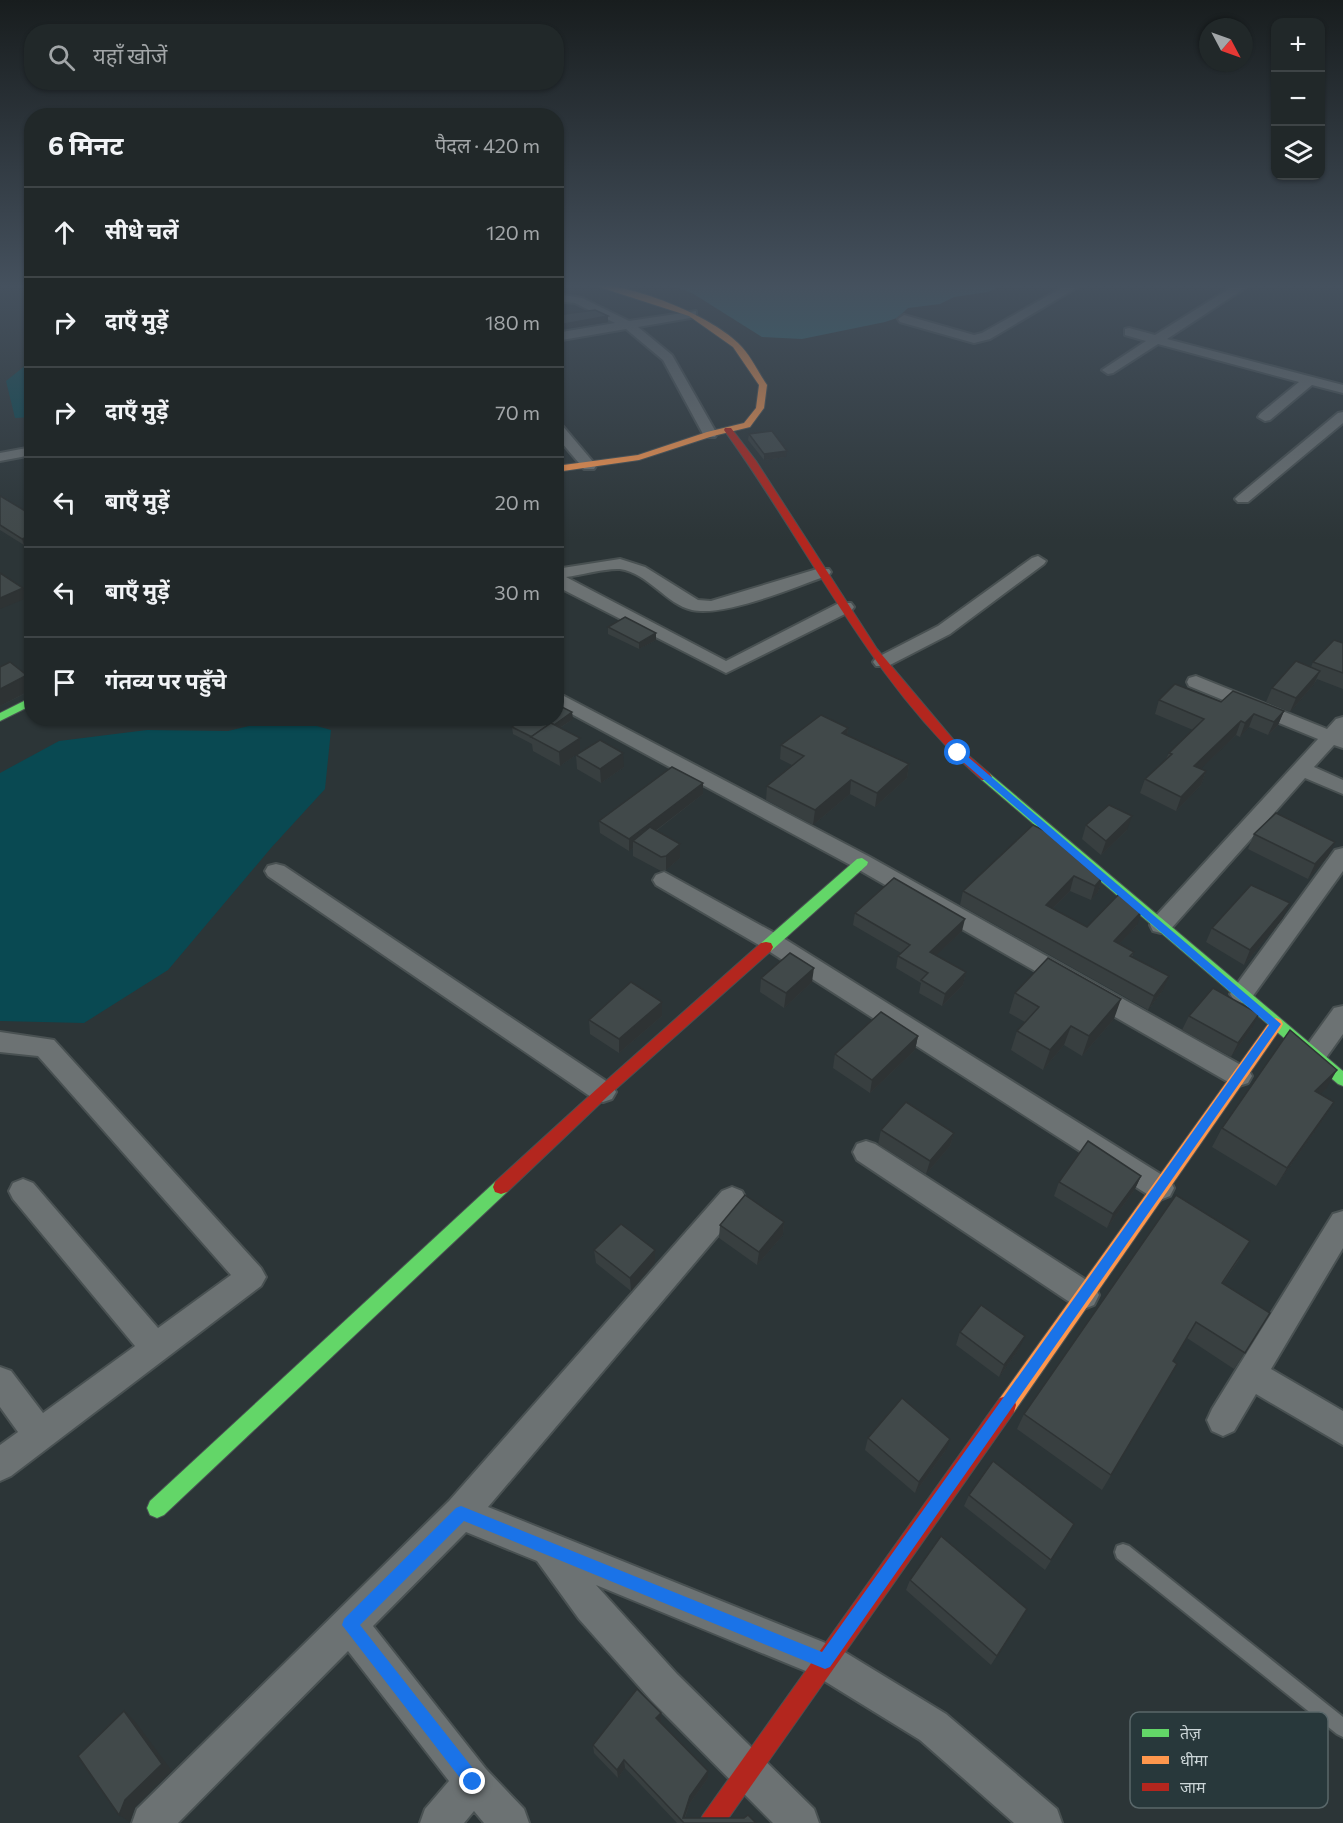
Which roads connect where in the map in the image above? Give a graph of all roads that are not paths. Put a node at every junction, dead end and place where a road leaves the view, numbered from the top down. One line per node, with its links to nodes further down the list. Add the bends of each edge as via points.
1 (676, 369): 9 (street)
2 (752, 369): 8 (street, via 763,385 760,408 747,425)
3 (1265, 369): 4 (street)
4 (1311, 380): 5 (street); 7 (street)
5 (1343, 388)
6 (1343, 416): 15 (street)
7 (1265, 417)
8 (728, 430): 9 (street); 17 (street)
9 (710, 434): 13 (street, via 639,457)
10 (564, 436): 13 (street)
11 (24, 452): 12 (street)
12 (0, 457)
13 (589, 466): 14 (street)
14 (564, 468)
15 (1243, 498)
16 (1038, 561): 21 (street, via 949,626)
17 (823, 572): 18 (street, via 711,606 694,605 639,570 620,564); 20 (street)
18 (564, 573)
19 (564, 583): 20 (street, via 726,668)
20 (844, 607): 21 (street)
21 (882, 662): 33 (street, via 958,753)
22 (1196, 682): 26 (street)
23 (564, 702): 30 (street)
24 (24, 704): 25 (street)
25 (0, 718)
26 (1339, 734): 27 (street)
27 (1302, 769): 28 (street); 33 (street)
28 (1343, 788)
29 (1343, 855): 35 (street)
30 (862, 862): 34 (street); 40 (street)
31 (276, 871): 42 (street)
32 (664, 880): 34 (street)
33 (1161, 925): 35 (street)
34 (772, 942): 42 (street); 44 (street)
35 (1242, 994): 37 (street)
36 (1343, 1015): 39 (street)
37 (1276, 1024): 39 (street); 40 (street)
38 (0, 1042): 49 (street, via 45,1047 251,1277)
39 (1314, 1055): 41 (street)
40 (1239, 1076): 44 (street)
41 (1343, 1080)
42 (603, 1092): 56 (street)
43 (866, 1152): 48 (street)
44 (1160, 1188): 48 (street)
45 (23, 1191): 49 (street)
46 (732, 1199): 57 (street)
47 (1343, 1223): 50 (street)
48 (1084, 1294): 61 (street)
49 (156, 1348): 54 (street)
50 (1251, 1374): 52 (street); 53 (street)
51 (0, 1382): 54 (street)
52 (1223, 1420)
53 (1343, 1429)
54 (40, 1435): 55 (street)
55 (0, 1465)
56 (157, 1508)
57 (461, 1513): 58 (street); 60 (street)
58 (549, 1549): 61 (street); 65 (street, via 591,1607)
59 (1123, 1552): 62 (lane)
60 (350, 1625): 66 (street); 67 (street)
61 (825, 1661): 65 (street); 72 (street, via 933,1727)
62 (1323, 1712)
63 (1328, 1716): 64 (lane)
64 (1343, 1728)
65 (748, 1770): 70 (street); 71 (street)
66 (473, 1782): 68 (street); 69 (street)
67 (151, 1823)
68 (439, 1823)
69 (510, 1823)
70 (711, 1823)
71 (800, 1823)
72 (1043, 1823)

